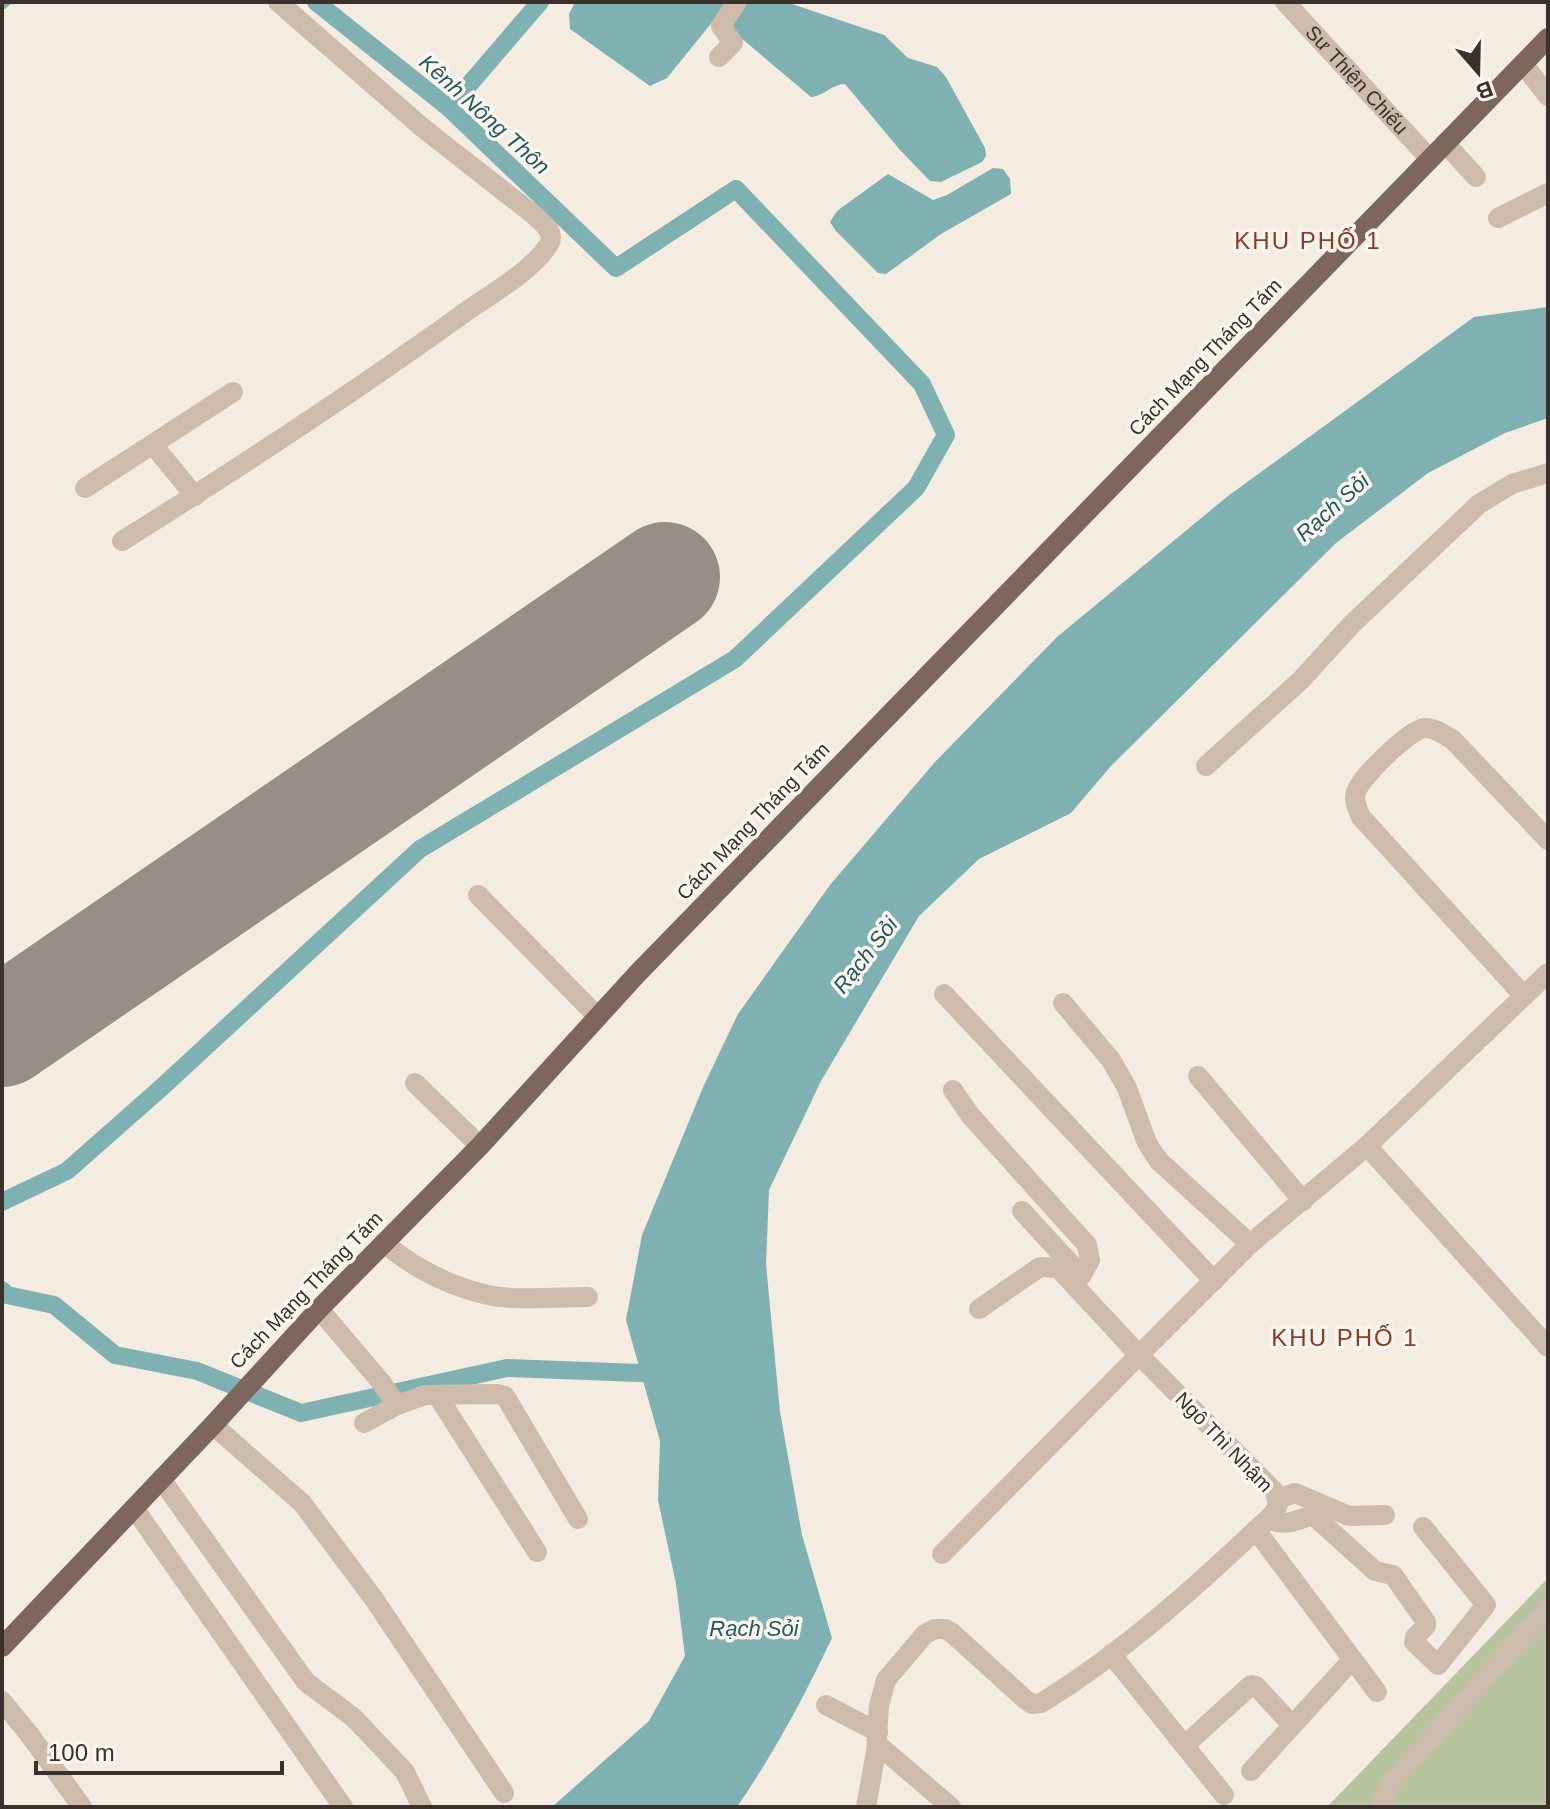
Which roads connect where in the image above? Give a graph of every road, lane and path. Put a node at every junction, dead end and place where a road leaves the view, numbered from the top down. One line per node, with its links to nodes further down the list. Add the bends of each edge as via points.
1 (278, 2): 17 (street, via 423,128 534,215 552,235 551,242 531,264 398,361)
2 (737, 2): 5 (street, via 721,26 733,43)
3 (1289, 3): 9 (street, Sư Thiện Chiếu)
4 (1548, 38): 6 (main road, Cách Mạng Tháng Tám)
5 (719, 57)
6 (1523, 64): 7 (street); 8 (main road, Cách Mạng Tháng Tám)
7 (1548, 96)
8 (1445, 143): 9 (main road, Cách Mạng Tháng Tám); 10 (street)
9 (1430, 159): 26 (main road, Cách Mạng Tháng Tám)
10 (1476, 177)
11 (1548, 193): 12 (street)
12 (1498, 218)
13 (233, 392): 14 (street)
14 (153, 445): 16 (street); 17 (street)
15 (1548, 473): 19 (street, via 1512,484 1479,504)
16 (85, 488)
17 (195, 496): 18 (street)
18 (122, 541)
19 (1206, 766)
20 (1548, 840): 24 (street, via 1453,740 1436,729 1410,733 1356,792 1361,817)
21 (478, 895): 26 (street)
22 (1548, 973): 24 (street)
23 (944, 994): 37 (street)
24 (1524, 996): 31 (street)
25 (1063, 1003): 35 (street, via 1111,1060 1159,1161)
26 (598, 1017): 30 (main road, Cách Mạng Tháng Tám)
27 (1198, 1076): 32 (street)
28 (415, 1083): 30 (street)
29 (953, 1090): 36 (street, via 1087,1245 1090,1260)
30 (480, 1146): 34 (main road, Cách Mạng Tháng Tám)
31 (1367, 1146): 32 (street); 41 (street)
32 (1303, 1201): 35 (street)
33 (1022, 1211): 36 (street)
34 (384, 1243): 38 (street, via 436,1278 491,1296); 39 (main road, Cách Mạng Tháng Tám)
35 (1250, 1244): 37 (street)
36 (1081, 1276): 42 (street)
37 (1214, 1281): 42 (street)
38 (588, 1297)
39 (319, 1309): 43 (street); 45 (main road, Cách Mạng Tháng Tám)
40 (979, 1309): 42 (street, via 1049,1265)
41 (1548, 1347)
42 (1143, 1350): 48 (street, Ngô Thì Nhậm); 55 (street)
43 (390, 1394): 44 (street); 46 (street)
44 (437, 1395): 51 (street, via 505,1396); 54 (street)
45 (216, 1421): 47 (main road, Cách Mạng Tháng Tám); 67 (street, via 302,1503 374,1599)
46 (364, 1423)
47 (161, 1479): 49 (main road, Cách Mạng Tháng Tám); 71 (street, via 306,1682 354,1718 405,1772)
48 (1278, 1499): 50 (street, via 1295,1493 1349,1516); 52 (street, Ngô Thì Nhậm)
49 (134, 1508): 57 (main road, Cách Mạng Tháng Tám); 70 (street)
50 (1385, 1515)
51 (578, 1519)
52 (1262, 1525): 53 (street, via 1294,1523 1313,1515 1375,1571 1393,1575 1426,1622 1414,1642 1438,1665 1486,1605); 58 (street, Ngô Thì Nhậm); 59 (street)
53 (1423, 1527)
54 (537, 1552)
55 (942, 1554)
56 (1548, 1608): 74 (street, via 1391,1783)
57 (2, 1647)
58 (1111, 1654): 64 (street, Ngô Thì Nhậm, via 1050,1698 1032,1704 952,1633 935,1629 886,1680); 65 (street)
59 (1352, 1660): 60 (street); 63 (street)
60 (1377, 1692)
61 (2, 1701): 69 (street)
62 (826, 1705): 64 (street)
63 (1292, 1725): 65 (street, via 1251,1685); 66 (street)
64 (877, 1738): 72 (street, Ngô Thì Nhậm); 73 (street)
65 (1185, 1745): 68 (street)
66 (1251, 1771)
67 (504, 1793)
68 (1224, 1795)
69 (82, 1807)
70 (343, 1807)
71 (422, 1807)
72 (866, 1807)
73 (951, 1807)
74 (1380, 1807)

